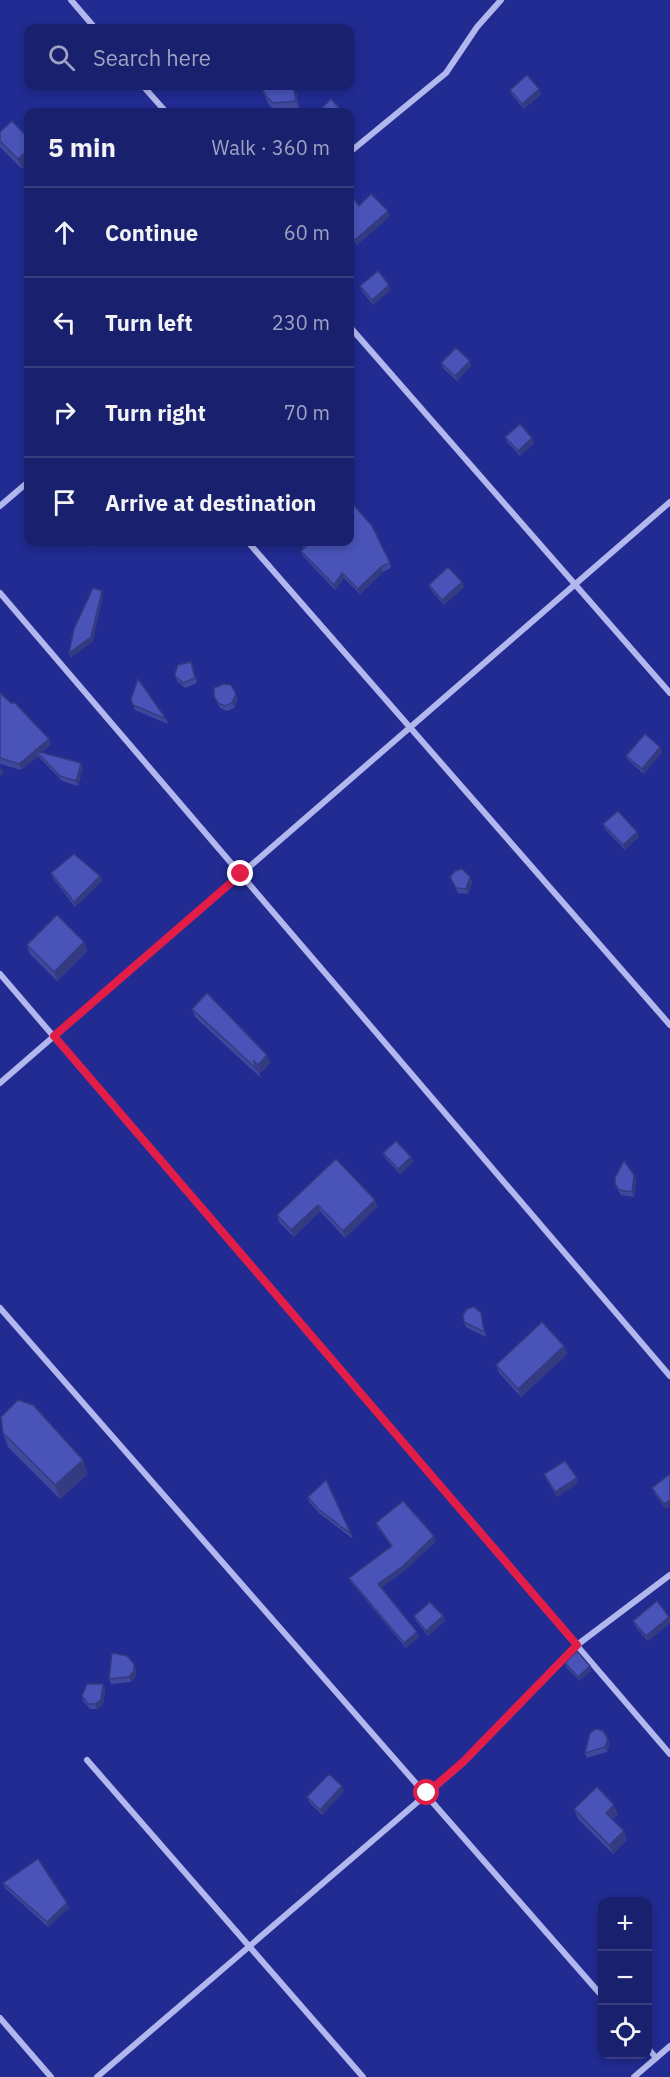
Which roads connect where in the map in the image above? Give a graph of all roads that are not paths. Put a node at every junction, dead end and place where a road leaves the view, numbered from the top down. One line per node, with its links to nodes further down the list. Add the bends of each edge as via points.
1 (71, 0): 3 (street)
2 (501, 0): 6 (street, via 446,73)
3 (92, 24)
4 (147, 90): 5 (street)
5 (162, 108)
6 (354, 149)
7 (354, 332): 12 (street)
8 (24, 485): 10 (street)
9 (670, 502): 12 (street)
10 (0, 506)
11 (251, 546): 15 (street)
12 (576, 584): 14 (street); 15 (street)
13 (0, 593): 16 (street)
14 (670, 693)
15 (409, 728): 16 (street); 18 (street)
16 (241, 874): 19 (street); 22 (street)
17 (0, 974): 19 (street)
18 (670, 1025)
19 (54, 1036): 20 (street); 24 (street)
20 (0, 1083)
21 (0, 1308): 27 (street)
22 (670, 1377)
23 (670, 1575): 24 (street)
24 (577, 1645): 25 (street); 27 (street, via 463,1762)
25 (670, 1754)
26 (87, 1760): 28 (street)
27 (427, 1793): 28 (street); 29 (street)
28 (249, 1947): 35 (street); 36 (street)
29 (598, 1990)
30 (0, 2018): 34 (street)
31 (670, 2046): 33 (street)
32 (652, 2053): 33 (street)
33 (656, 2058): 37 (street)
34 (51, 2077)
35 (97, 2077)
36 (363, 2077)
37 (634, 2077)

